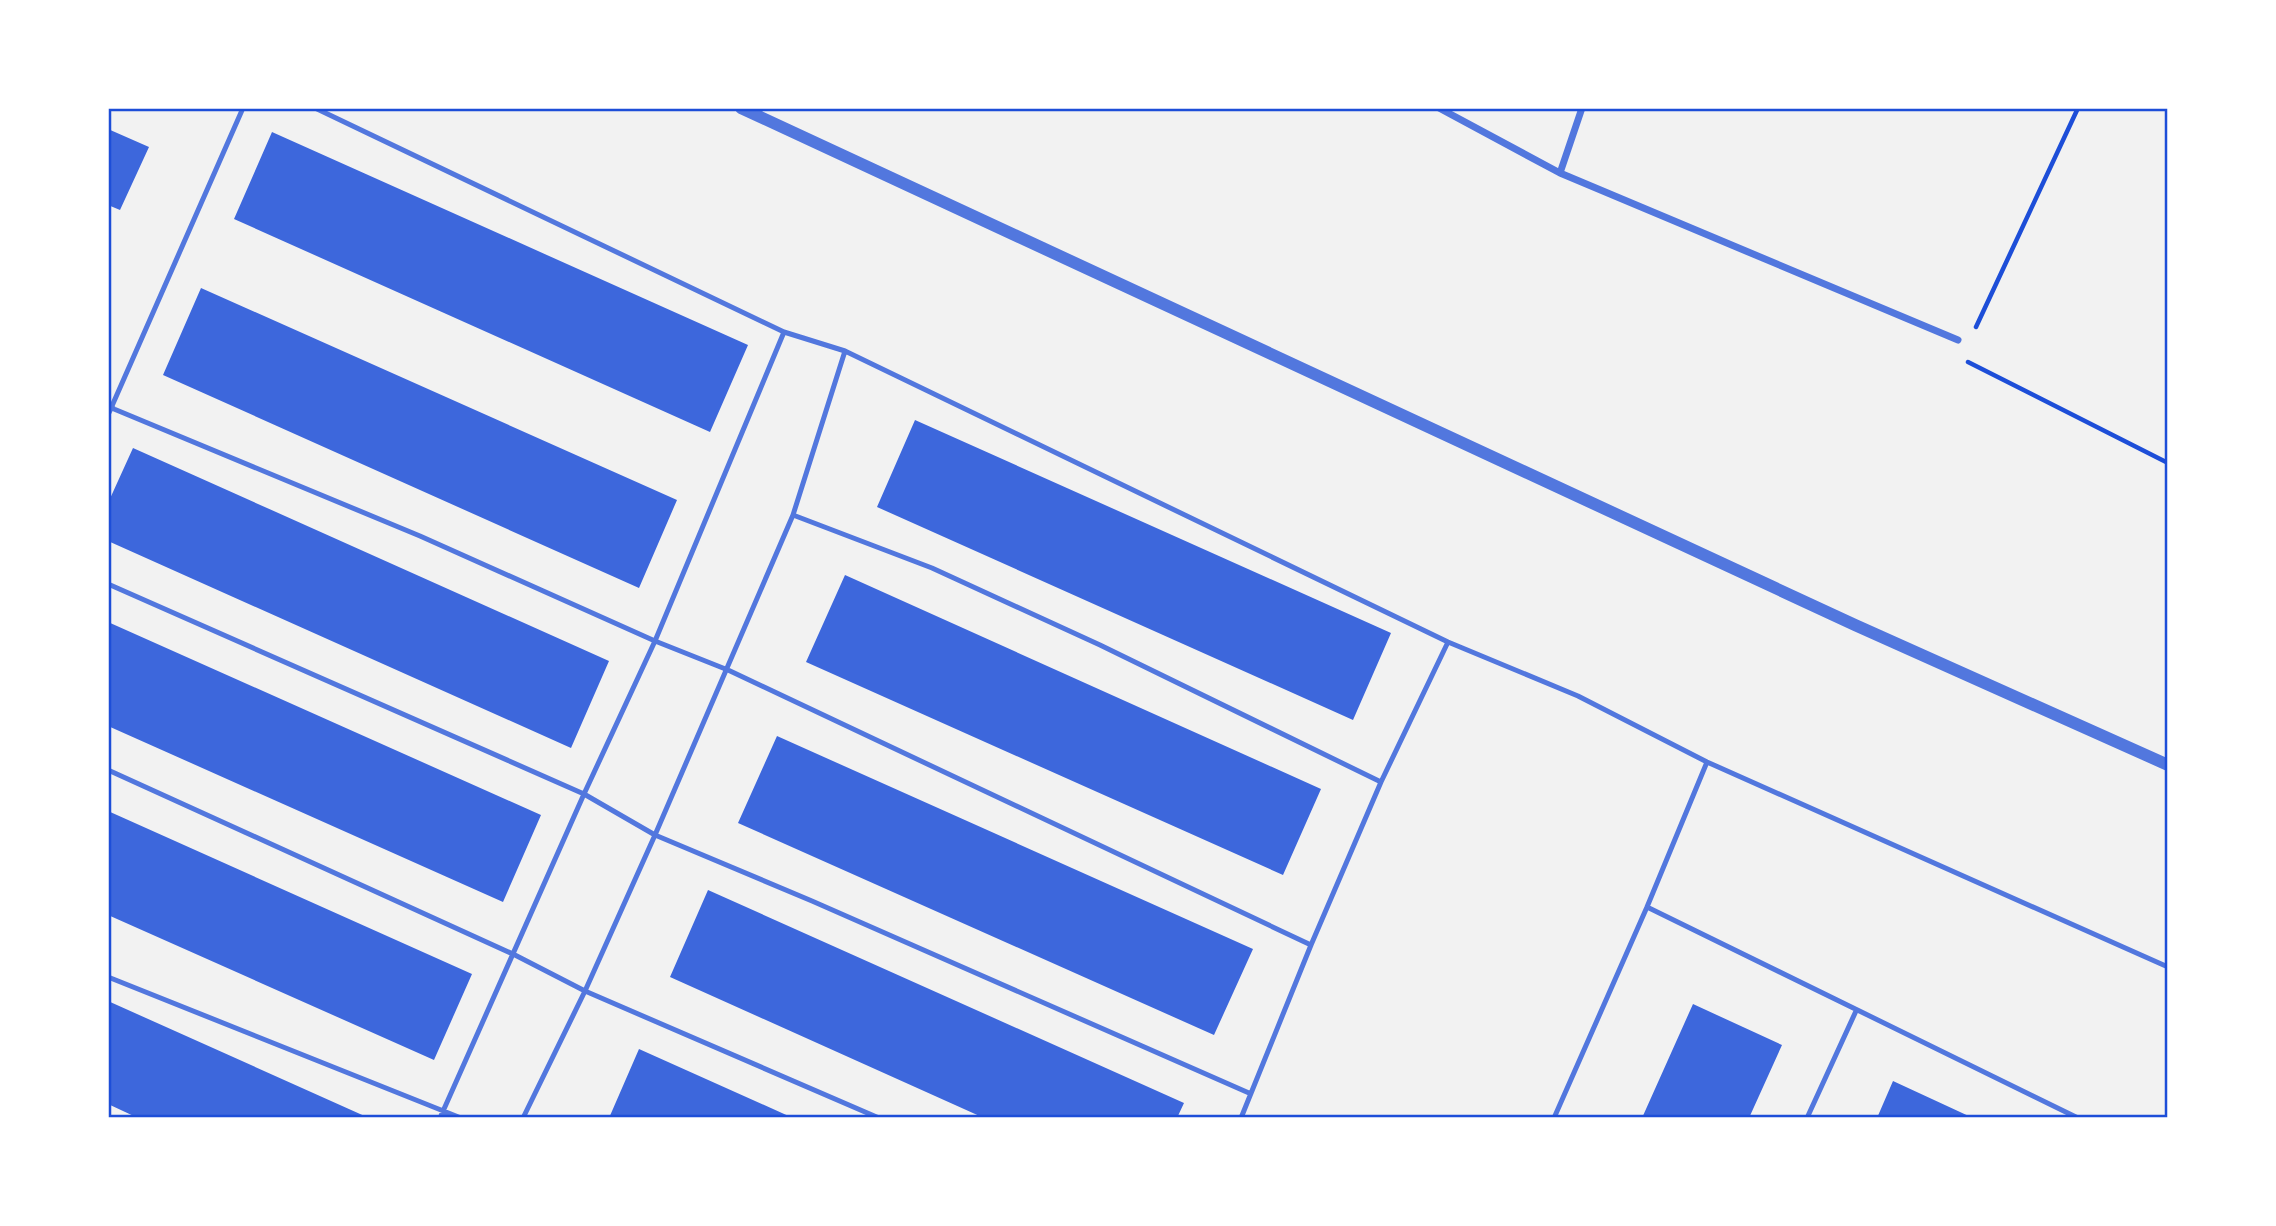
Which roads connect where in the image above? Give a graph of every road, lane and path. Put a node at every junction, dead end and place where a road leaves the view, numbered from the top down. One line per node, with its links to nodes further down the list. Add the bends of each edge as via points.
1 (243, 108): 13 (lane)
2 (315, 108): 8 (lane)
3 (741, 108): 22 (street)
4 (1439, 108): 7 (street)
5 (1583, 108): 7 (street)
6 (2078, 108): 9 (path)
7 (1560, 173): 10 (street)
8 (784, 332): 11 (lane); 18 (lane)
9 (1974, 332)
10 (1958, 340)
11 (845, 351): 16 (lane); 19 (lane)
12 (1961, 359): 15 (path)
13 (111, 405): 14 (lane); 18 (lane)
14 (108, 415)
15 (2168, 463)
16 (793, 515): 20 (lane); 24 (lane, via 932,568)
17 (108, 584): 25 (lane)
18 (655, 641): 20 (lane); 25 (lane)
19 (1448, 642): 21 (lane, via 1578,696); 24 (lane)
20 (728, 670): 26 (lane); 28 (lane)
21 (1707, 762): 27 (lane); 30 (lane)
22 (2168, 765)
23 (108, 770): 29 (lane)
24 (1381, 782): 28 (lane)
25 (584, 794): 26 (lane); 29 (lane)
26 (655, 835): 32 (lane); 34 (lane)
27 (1647, 907): 33 (lane); 41 (lane)
28 (1311, 944): 34 (lane)
29 (513, 954): 32 (lane); 35 (lane)
30 (2168, 967)
31 (108, 977): 35 (lane)
32 (585, 991): 38 (lane); 39 (lane)
33 (1856, 1011): 42 (lane); 43 (lane)
34 (1250, 1093): 40 (lane)
35 (444, 1109): 36 (lane); 37 (lane)
36 (440, 1118)
37 (461, 1118)
38 (523, 1118)
39 (879, 1118)
40 (1241, 1118)
41 (1554, 1118)
42 (1807, 1118)
43 (2078, 1118)

